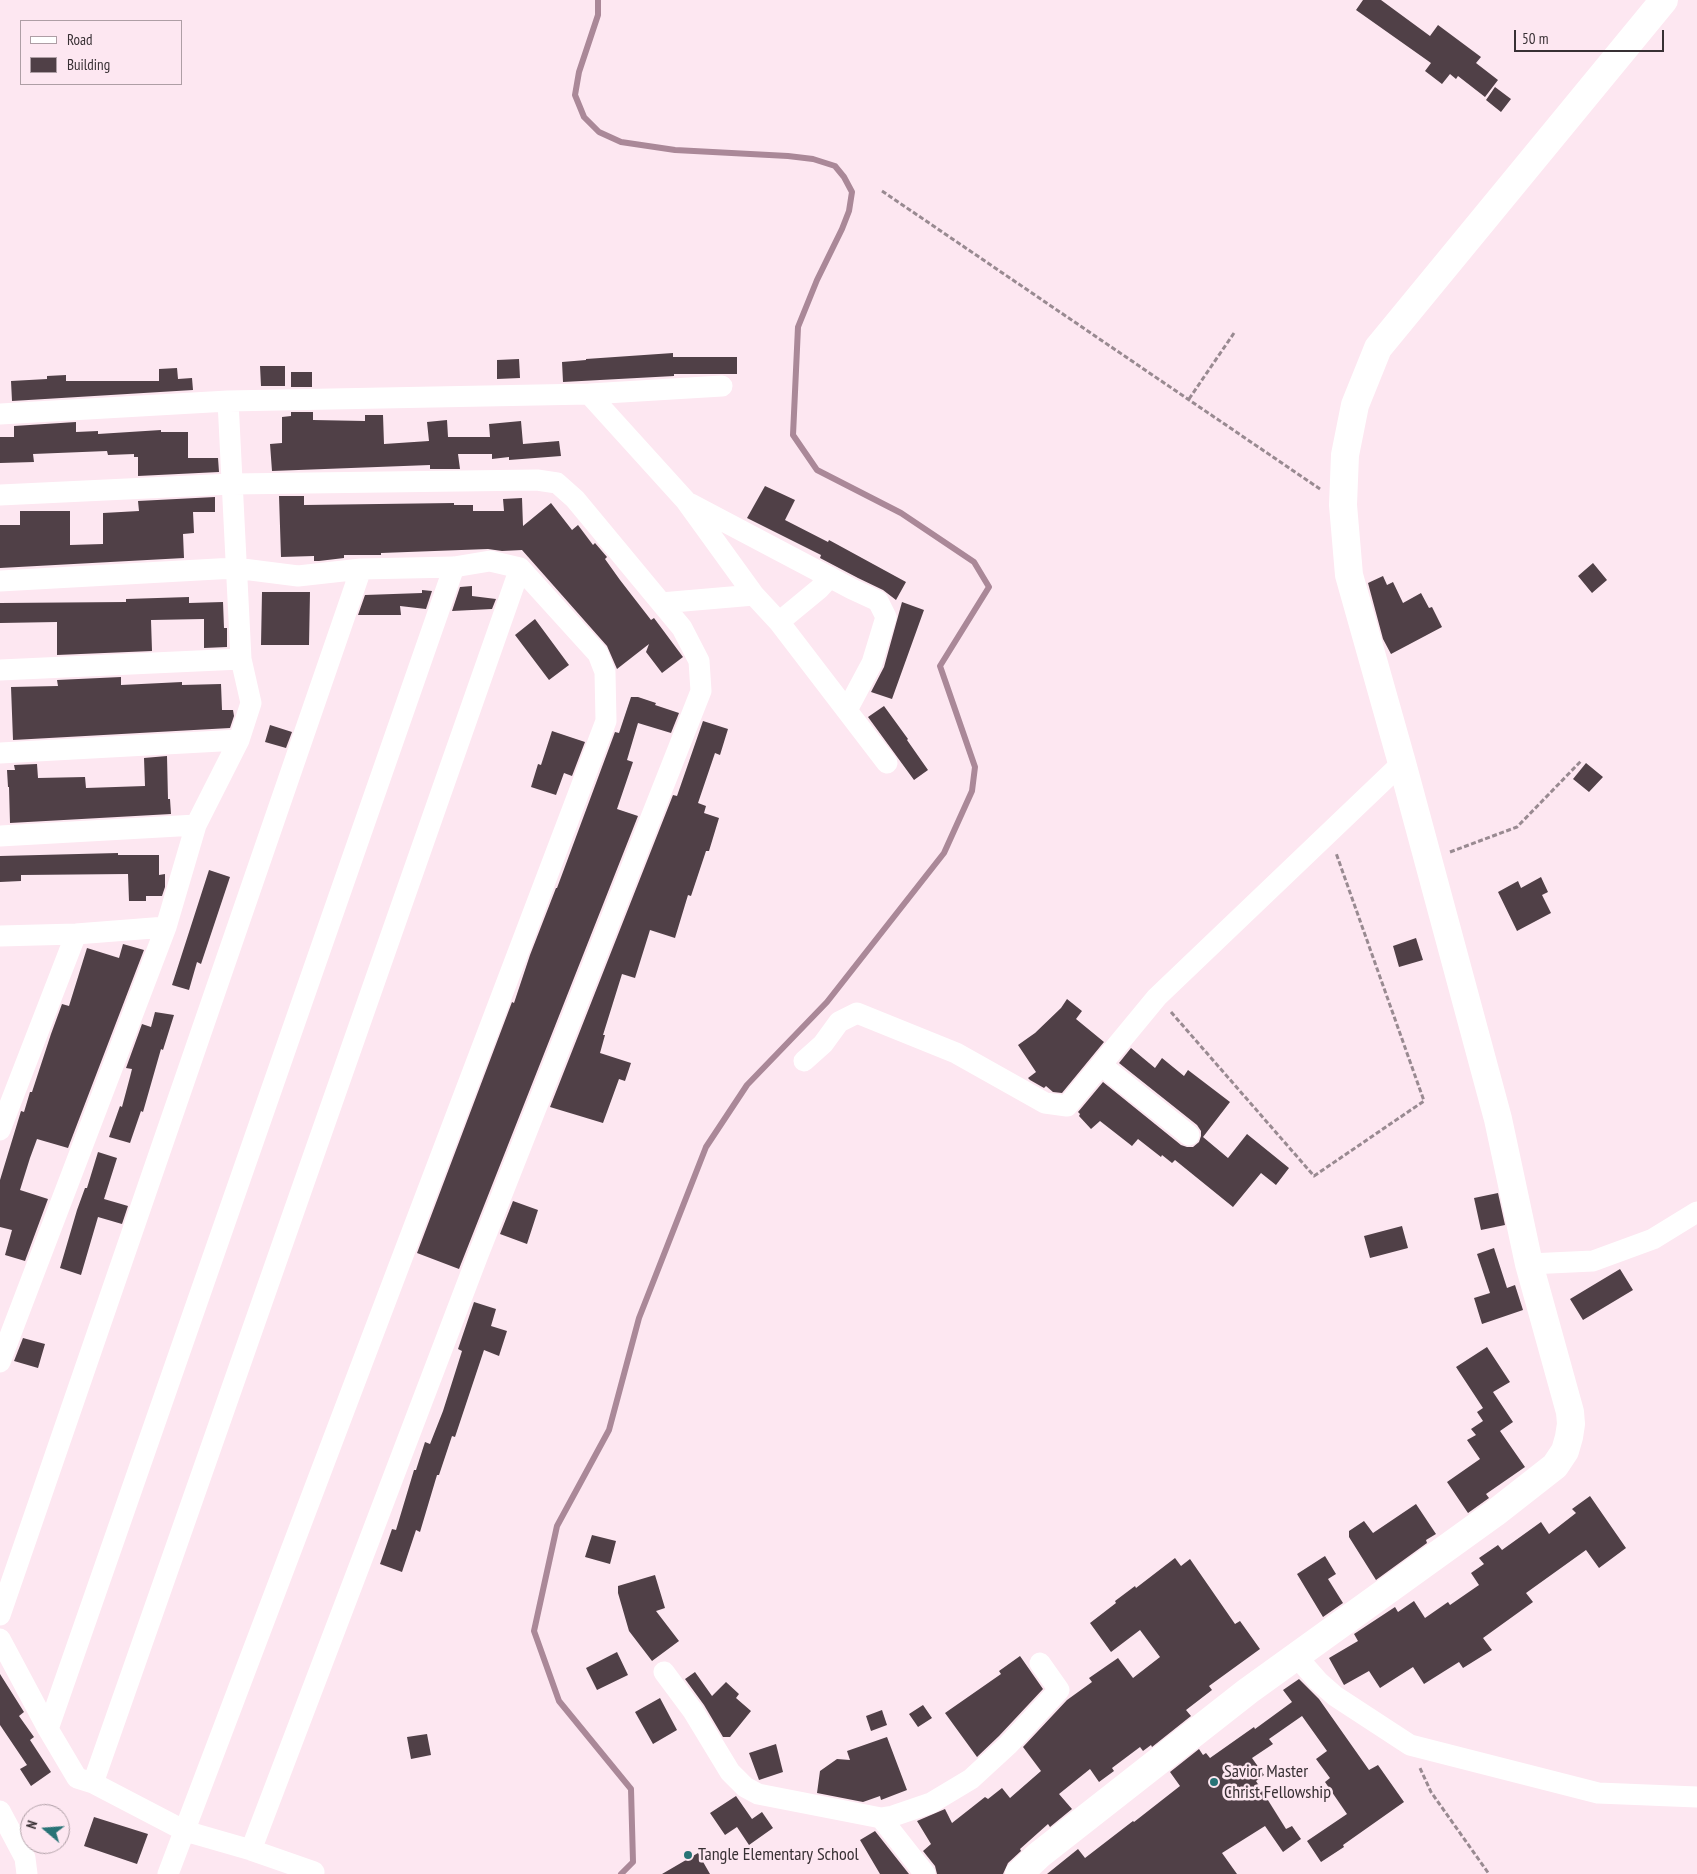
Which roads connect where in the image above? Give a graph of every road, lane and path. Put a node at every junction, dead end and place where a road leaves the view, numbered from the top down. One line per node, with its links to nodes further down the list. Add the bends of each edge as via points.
1 (1664, 0): 12 (street, via 1378,348 1355,405 1346,455)
2 (882, 191): 6 (path)
3 (1234, 333): 6 (path)
4 (722, 386): 5 (street)
5 (589, 394): 7 (street); 11 (street)
6 (1189, 400): 12 (path)
7 (228, 401): 8 (street); 9 (street)
8 (0, 414)
9 (232, 484): 10 (street); 14 (street); 20 (street, via 537,480 557,483 575,499)
10 (0, 495)
11 (686, 501): 17 (street); 19 (street)
12 (1343, 505): 29 (street, via 1349,575)
13 (454, 567): 15 (street, via 490,561); 16 (street); 50 (street)
14 (235, 568): 16 (street, via 298,576); 18 (street); 22 (street)
15 (520, 568): 52 (street); 56 (street, via 598,654 605,672 606,721)
16 (361, 569): 45 (street)
17 (830, 577): 21 (street); 24 (street, via 878,601 886,617 872,663)
18 (0, 581)
19 (754, 595): 20 (street); 21 (street)
20 (661, 603): 57 (street, via 682,628 699,661 701,690 478,1255)
21 (779, 622): 24 (street)
22 (241, 659): 23 (street); 25 (street, via 251,703)
23 (0, 670)
24 (847, 710): 28 (street)
25 (239, 740): 26 (street); 30 (street)
26 (0, 753)
27 (1582, 760): 33 (path, via 1517,826)
28 (887, 763)
29 (1402, 763): 31 (street); 33 (street)
30 (196, 825): 32 (street); 34 (street)
31 (1329, 833): 37 (street); 37 (path, via 1424,1101 1314,1176)
32 (0, 836)
33 (1428, 860): 43 (street, via 1498,1119)
34 (166, 927): 35 (street); 44 (street)
35 (76, 934): 36 (street); 40 (street)
36 (0, 936)
37 (1157, 997): 39 (street)
38 (804, 1060): 39 (street, via 823,1044 839,1022 857,1012 956,1053 1045,1103 1068,1106)
39 (1101, 1065): 41 (street)
40 (0, 1130)
41 (1189, 1135)
42 (1697, 1212): 43 (street, via 1653,1239 1593,1261)
43 (1528, 1264): 47 (street, via 1570,1412 1571,1424 1565,1451 1555,1466 1495,1513)
44 (0, 1362)
45 (0, 1615)
46 (0, 1638): 50 (street)
47 (1296, 1656): 51 (street, via 1335,1696); 62 (street)
48 (1040, 1663): 55 (street, via 1059,1690 1008,1745 971,1779 930,1802)
49 (664, 1672): 55 (street, via 693,1711 730,1772 745,1787 758,1794)
50 (48, 1729): 52 (street, via 77,1778)
51 (1410, 1745): 53 (street, via 1598,1793); 63 (path, via 1430,1792)
52 (93, 1783): 56 (street)
53 (1697, 1797)
54 (0, 1811): 59 (street, via 25,1858)
55 (881, 1818): 61 (street)
56 (185, 1831): 57 (street); 60 (street)
57 (251, 1850): 58 (street)
58 (314, 1872)
59 (27, 1874)
60 (168, 1874)
61 (925, 1874)
62 (1018, 1874)
63 (1489, 1874)

